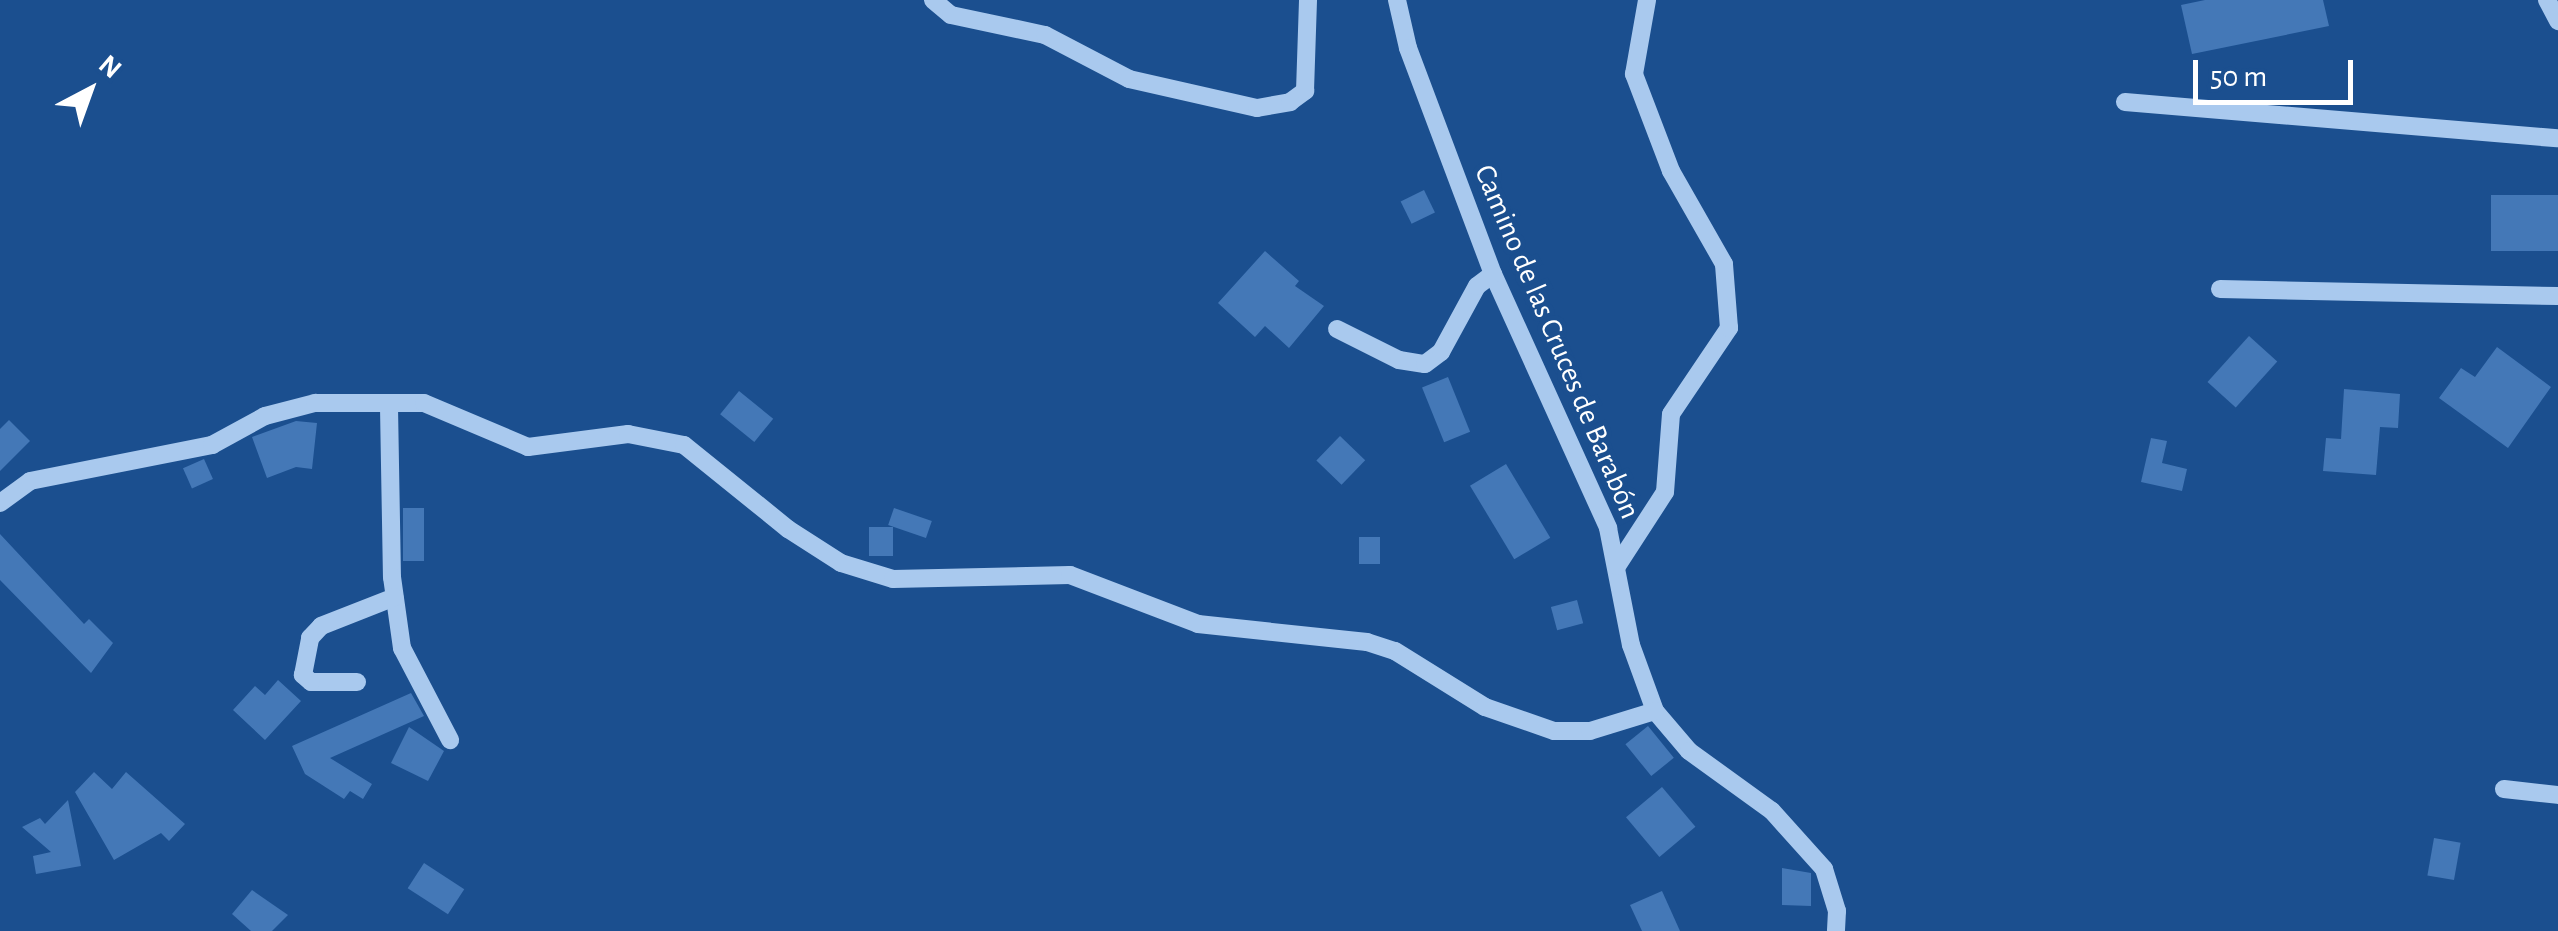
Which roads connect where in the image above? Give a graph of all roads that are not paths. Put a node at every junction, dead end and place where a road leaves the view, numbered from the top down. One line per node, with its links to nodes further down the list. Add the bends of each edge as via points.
1 (932, 0): 2 (street, via 951,15 1045,35 1129,79 1257,108 1290,102 1305,91)
2 (1308, 0)
3 (1397, 0): 9 (street, Camino de las Cruces de Barabón, via 1408,48)
4 (1647, 0): 15 (street, via 1634,74 1671,171 1724,264 1729,328 1671,414 1664,492)
5 (2547, 0): 6 (street)
6 (2558, 22)
7 (2125, 102): 8 (street)
8 (2558, 138)
9 (1494, 274): 12 (street, via 1478,286 1441,352 1425,364 1399,360); 15 (street, Camino de las Cruces de Barabón, via 1608,528)
10 (2220, 289): 11 (street)
11 (2558, 296)
12 (1337, 329)
13 (389, 407): 14 (street, via 315,403 265,416 212,446 30,481); 16 (street); 18 (street, via 424,403 454,411 528,447 628,434 684,444 788,530 841,563 893,579 1070,575 1198,624 1367,642 1395,651 1485,706 1554,731 1590,732)
14 (0, 503)
15 (1618, 566): 18 (street, Camino de las Cruces de Barabón, via 1630,646)
16 (395, 597): 17 (street, via 321,626 310,638 303,675 311,682); 19 (street, via 402,648)
17 (357, 682)
18 (1655, 711): 22 (street, Camino de las Cruces de Barabón, via 1689,751 1772,811 1824,869 1838,911)
19 (450, 740)
20 (2504, 790): 21 (street)
21 (2558, 794)
22 (1836, 931)

